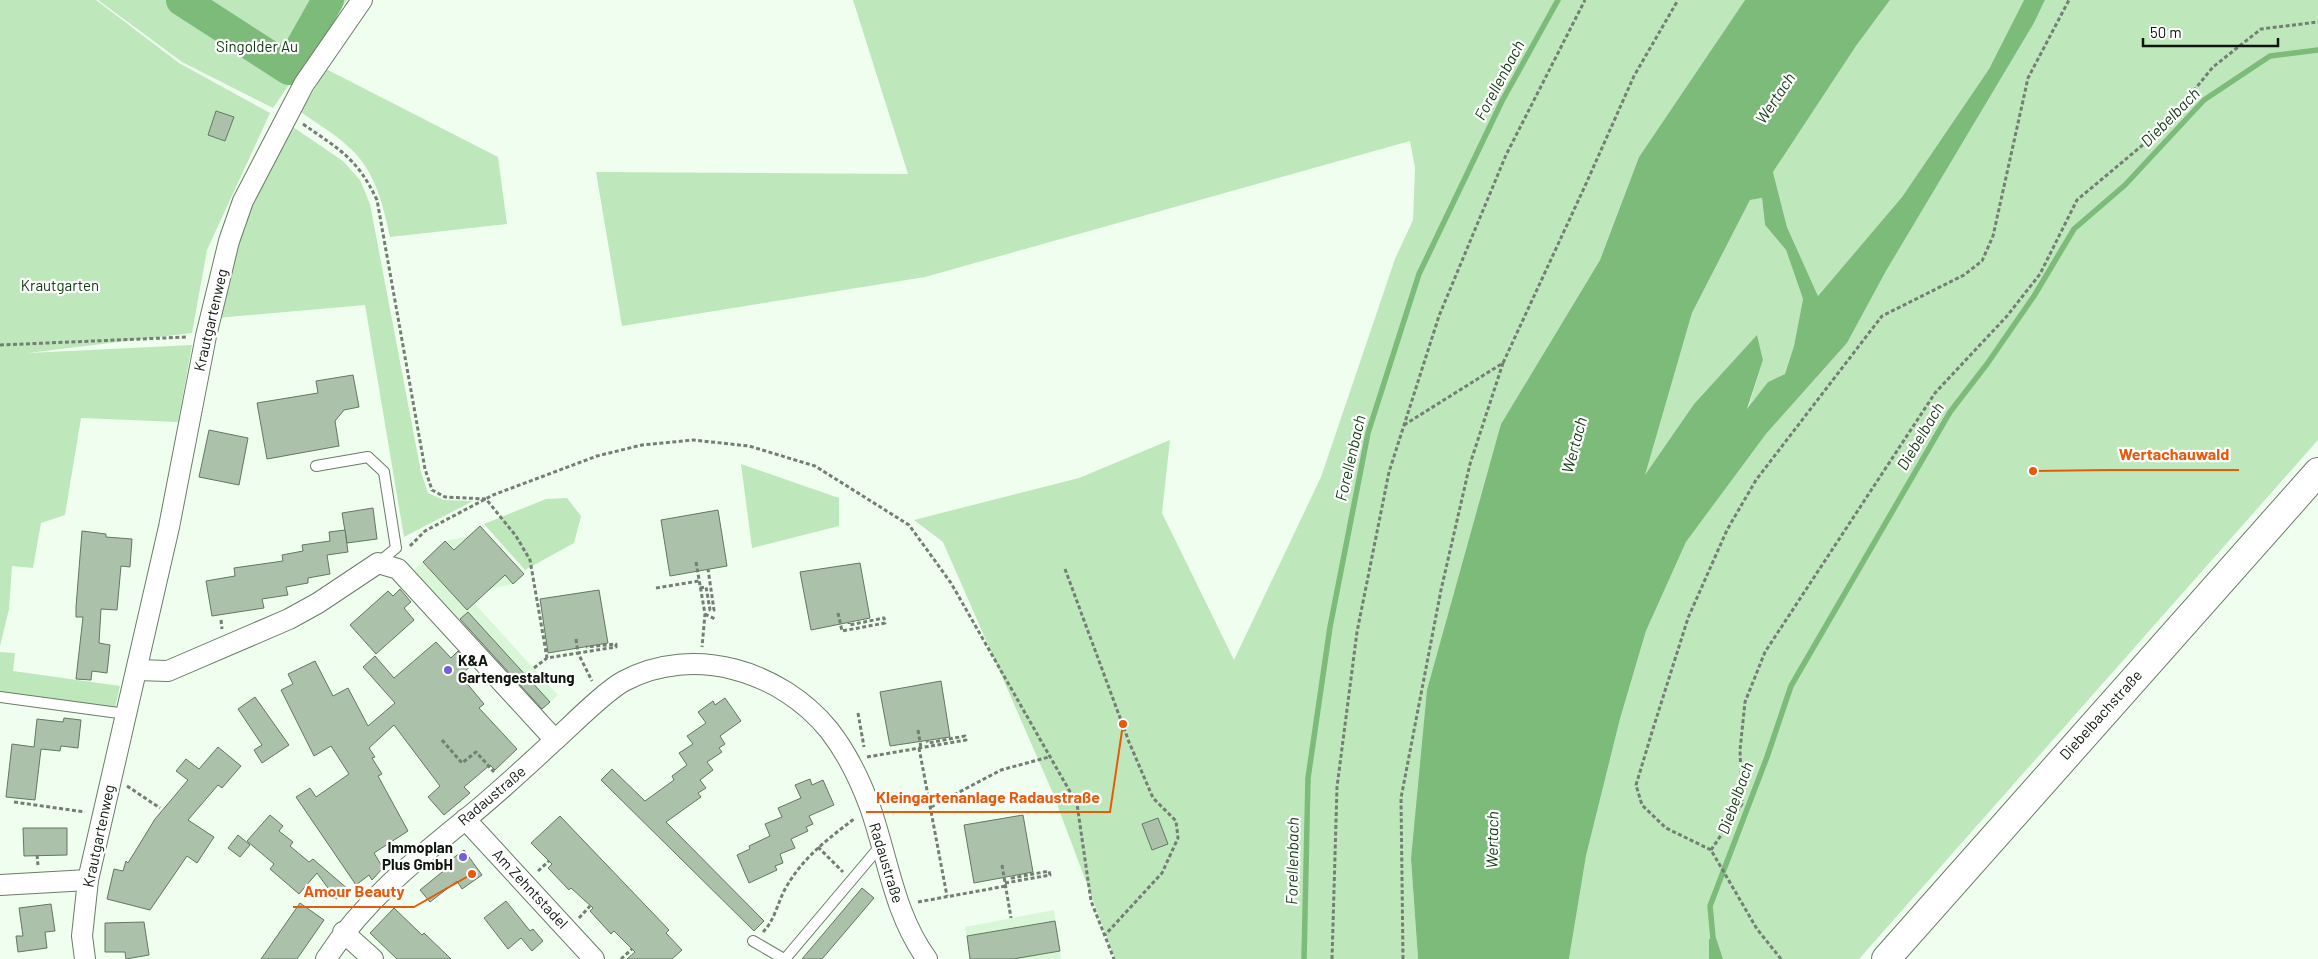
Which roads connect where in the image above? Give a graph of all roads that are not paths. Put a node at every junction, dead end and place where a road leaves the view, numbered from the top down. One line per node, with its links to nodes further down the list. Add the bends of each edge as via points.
1 (362, 0): 5 (street, Krautgartenweg, via 304,84 243,201 229,241 206,336)
2 (316, 466): 4 (lane, via 368,457 384,472 396,548)
3 (2318, 472): 21 (street, Diebelbachstraße)
4 (378, 563): 5 (street, via 289,619 168,671); 8 (street, via 398,569)
5 (137, 670): 7 (street, Krautgartenweg)
6 (0, 697): 7 (lane)
7 (126, 714): 11 (street, Krautgartenweg)
8 (555, 740): 9 (street, Radaustraße); 10 (street, Radaustraße, via 623,682 647,672 668,666 701,665 755,674 803,705 858,760)
9 (465, 819): 13 (street, Radaustraße, via 397,876); 18 (street, Am Zehntstadel)
10 (882, 844): 19 (lane); 20 (street, Radaustraße, via 898,906)
11 (88, 880): 12 (street); 15 (street, Krautgartenweg, via 82,936)
12 (0, 885)
13 (344, 932): 16 (street, Radaustraße); 17 (street)
14 (753, 941): 19 (lane)
15 (85, 959)
16 (326, 959)
17 (373, 959)
18 (594, 959)
19 (785, 959)
20 (927, 959)
21 (1886, 959)

